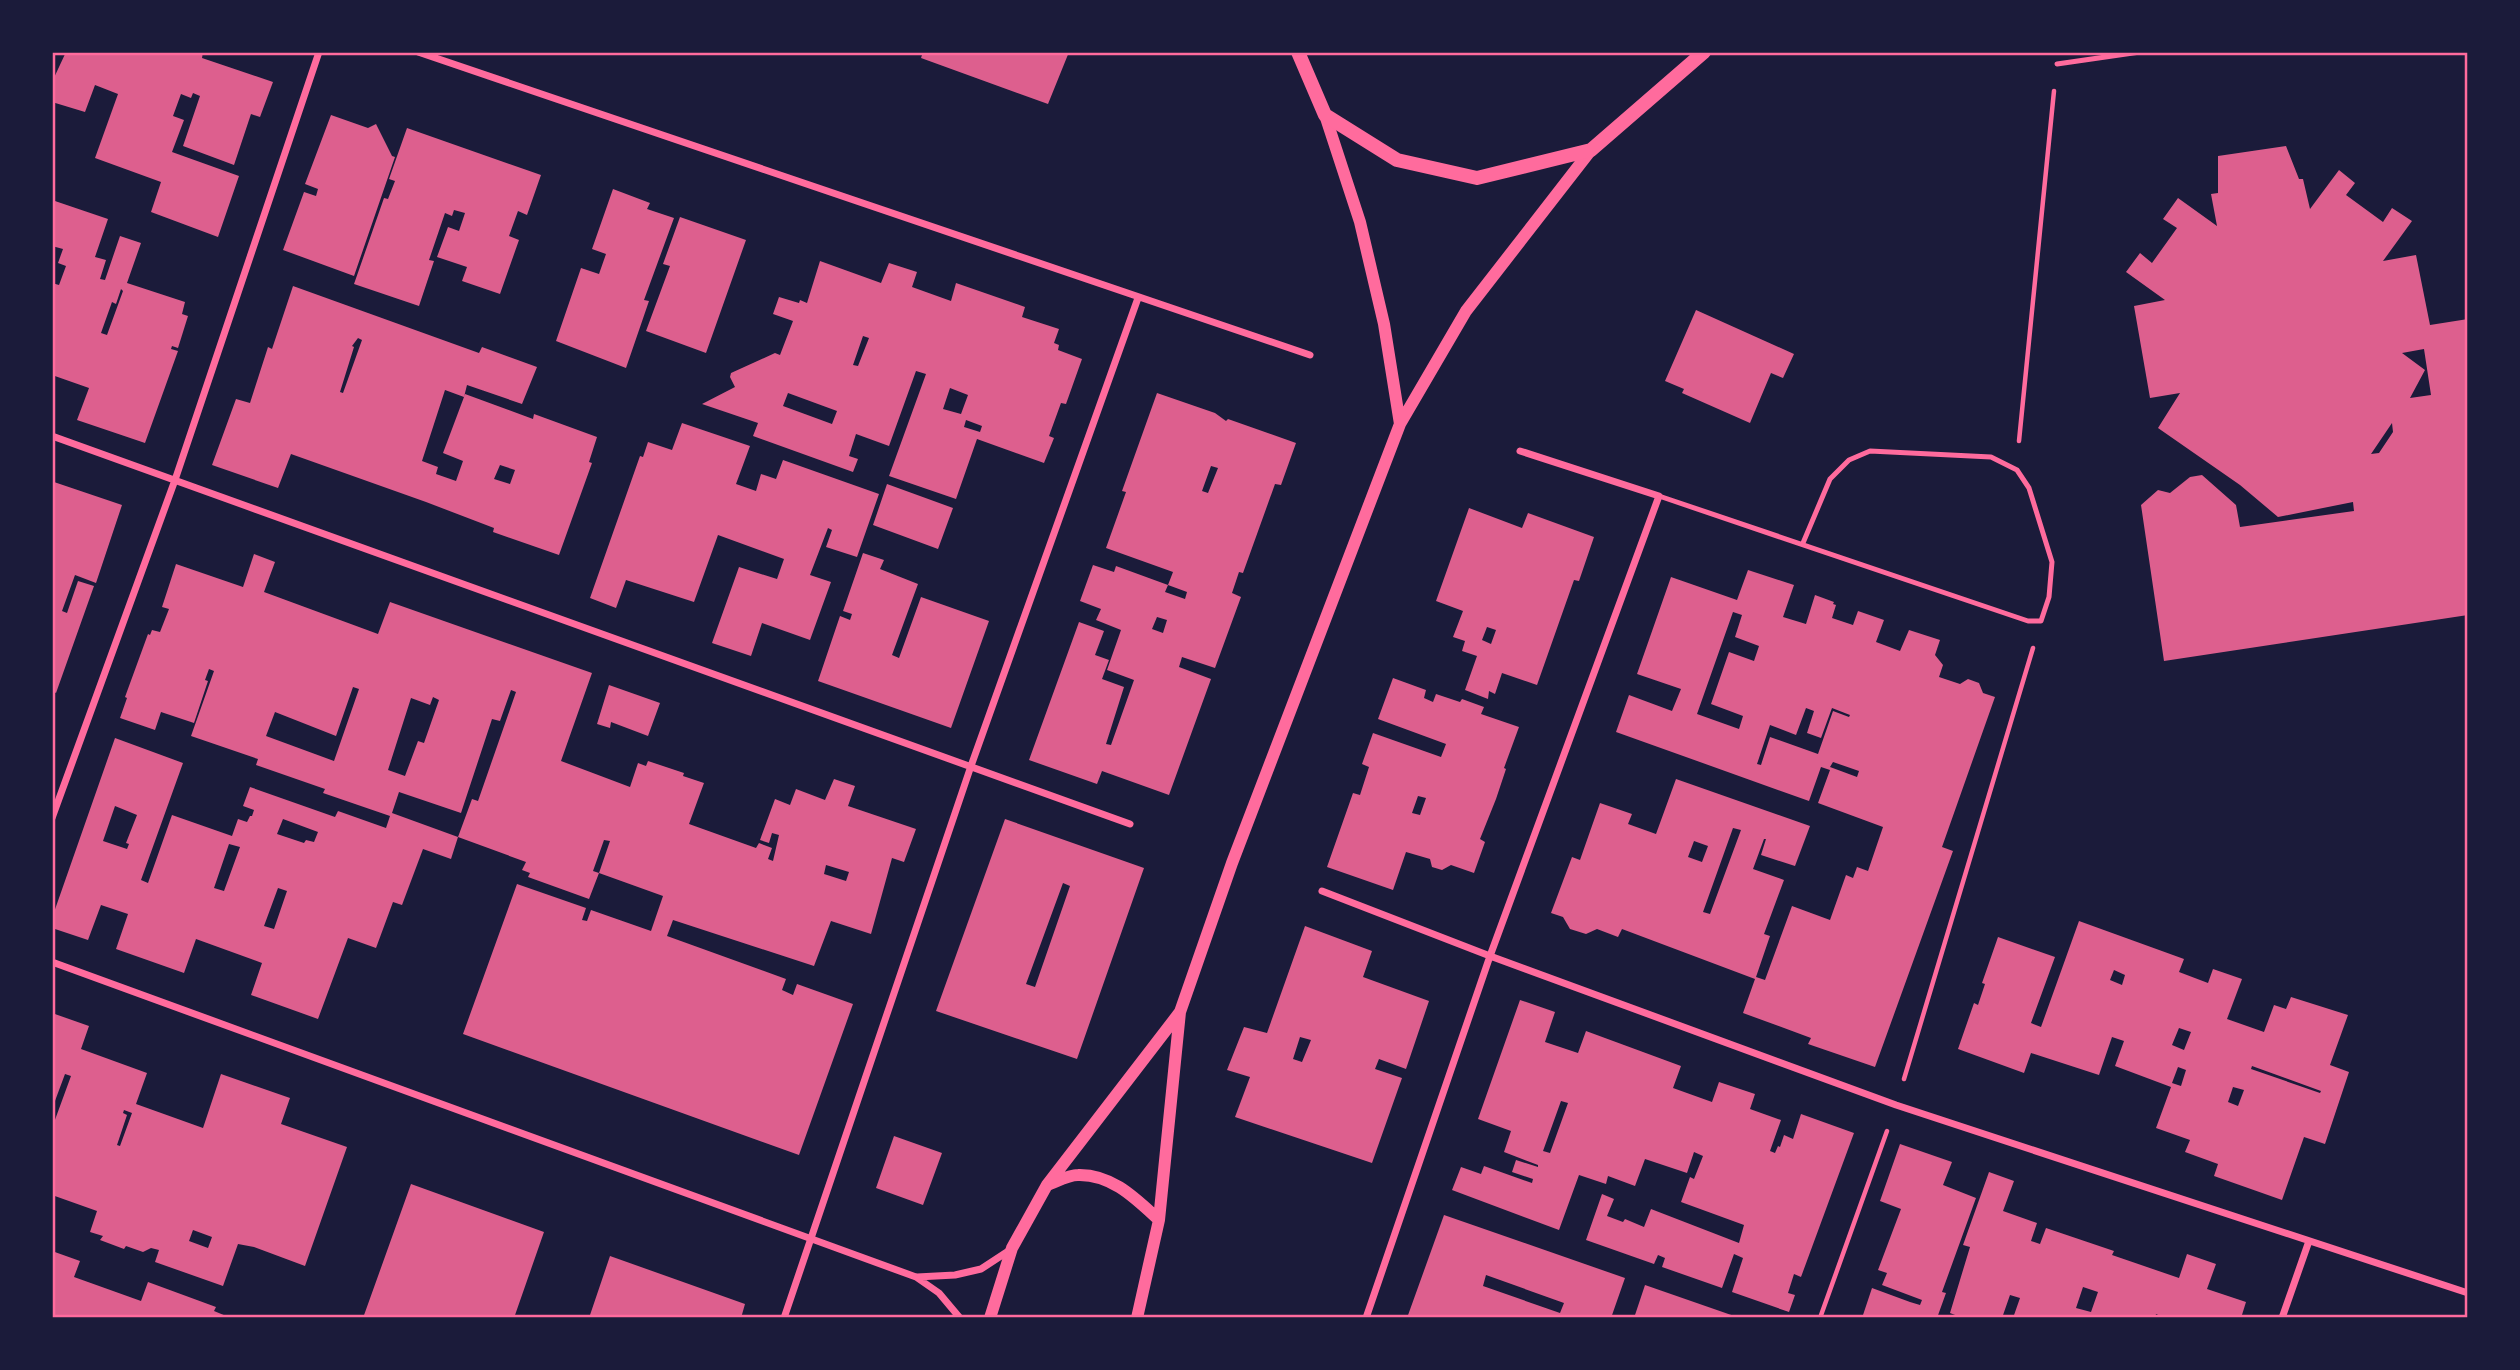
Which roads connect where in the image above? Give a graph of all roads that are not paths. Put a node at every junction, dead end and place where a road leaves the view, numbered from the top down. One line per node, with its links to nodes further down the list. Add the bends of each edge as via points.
1 (319, 52): 15 (street)
2 (418, 52): 10 (street)
3 (1298, 52): 8 (main road)
4 (1717, 52): 6 (main road)
5 (2140, 52): 7 (lane)
6 (1702, 54): 9 (main road)
7 (2057, 64)
8 (1325, 115): 9 (main road, via 1397,160 1477,178); 12 (street, via 1360,222 1384,324)
9 (1591, 150): 12 (street, via 1466,311)
10 (1138, 298): 11 (street); 18 (street)
11 (1310, 355)
12 (1400, 424): 24 (street, via 1232,863)
13 (52, 436): 15 (street)
14 (1520, 451): 16 (street)
15 (175, 480): 18 (street); 19 (street)
16 (1659, 496): 17 (lane); 22 (street)
17 (1803, 543): 17 (lane, via 1830,479 1849,460 1870,451 1991,457 2017,470 2029,488 2052,562 2049,597 2041,621 2028,621)
18 (971, 766): 20 (street); 27 (street)
19 (52, 818)
20 (1130, 824)
21 (1322, 891): 22 (street)
22 (1490, 956): 28 (street, via 1896,1105); 36 (street)
23 (52, 962): 27 (street)
24 (1181, 1012): 25 (street); 26 (street)
25 (1047, 1185): 26 (street, via 1076,1175 1100,1178 1126,1190); 29 (street)
26 (1159, 1220): 35 (street)
27 (811, 1239): 30 (street); 32 (street)
28 (2309, 1241): 31 (street); 37 (street)
29 (1012, 1248): 30 (street, via 981,1269); 34 (street)
30 (916, 1277): 33 (street, via 939,1293)
31 (2468, 1293)
32 (784, 1318)
33 (960, 1318)
34 (990, 1318)
35 (1137, 1318)
36 (1366, 1318)
37 (2282, 1318)

